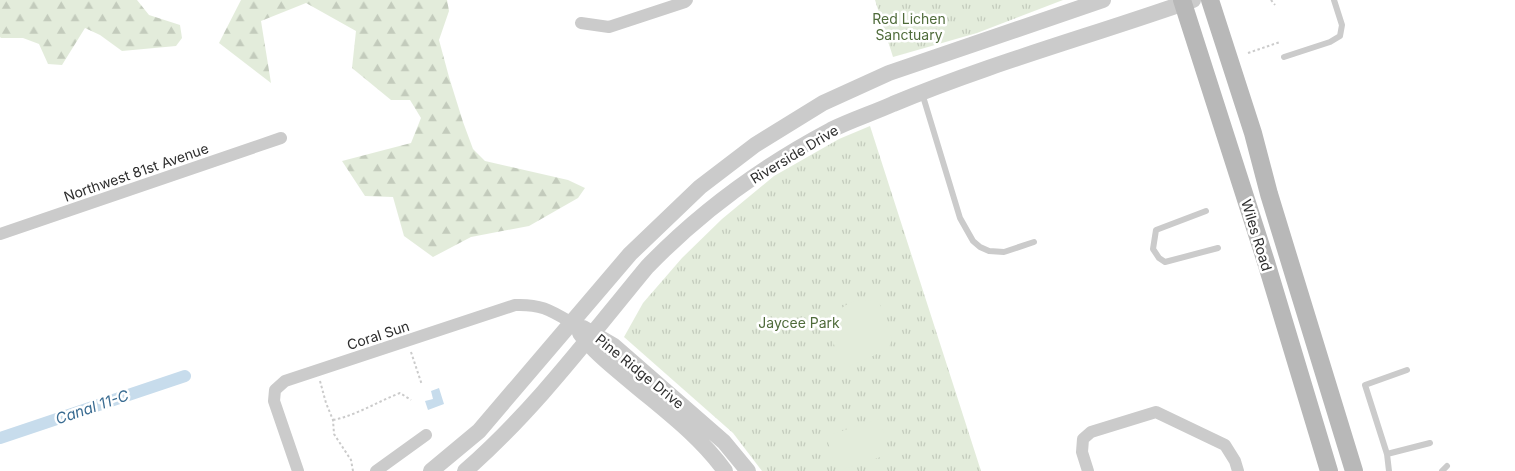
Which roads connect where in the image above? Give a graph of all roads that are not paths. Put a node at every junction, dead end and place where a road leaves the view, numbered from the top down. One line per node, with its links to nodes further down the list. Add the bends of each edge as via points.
1 (687, 0): 6 (street, via 609,27)
2 (1103, 0): 14 (street, Riverside Drive, via 889,73 800,117 755,145 700,187 630,254)
3 (1210, 0): 29 (main road, Wiles Road)
4 (1334, 0): 7 (lane, via 1342,25 1340,36)
5 (1186, 1): 8 (street, Riverside Drive); 28 (main road, Wiles Road)
6 (581, 23)
7 (1284, 57)
8 (922, 92): 12 (lane, via 960,218 973,241 990,251 1004,252); 15 (street, Riverside Drive, via 832,130 768,166 668,246)
9 (282, 138): 11 (street, Northwest 81st Avenue)
10 (1206, 211): 13 (lane, via 1156,230 1153,249 1165,262)
11 (0, 234)
12 (1034, 242)
13 (1218, 248)
14 (572, 323): 15 (street, Pine Ridge Drive); 20 (street, Coral Sun, via 548,309 532,304 515,305 285,381 275,390 274,401); 22 (street, Riverside Drive, via 479,431)
15 (589, 337): 23 (street, Riverside Drive, via 517,421); 24 (street, Pine Ridge Drive, via 606,361 680,422); 25 (street, Pine Ridge Drive, via 614,346 724,442)
16 (1406, 370): 19 (lane, via 1365,384)
17 (426, 435): 21 (street)
18 (1430, 442): 19 (lane)
19 (1387, 454): 30 (lane)
20 (298, 471)
21 (376, 471)
22 (431, 471)
23 (465, 471)
24 (725, 471)
25 (748, 471)
26 (1088, 471): 27 (street, via 1082,452 1083,439 1091,432 1156,412 1225,445)
27 (1238, 471)
28 (1329, 471)
29 (1354, 471)
30 (1389, 471)

